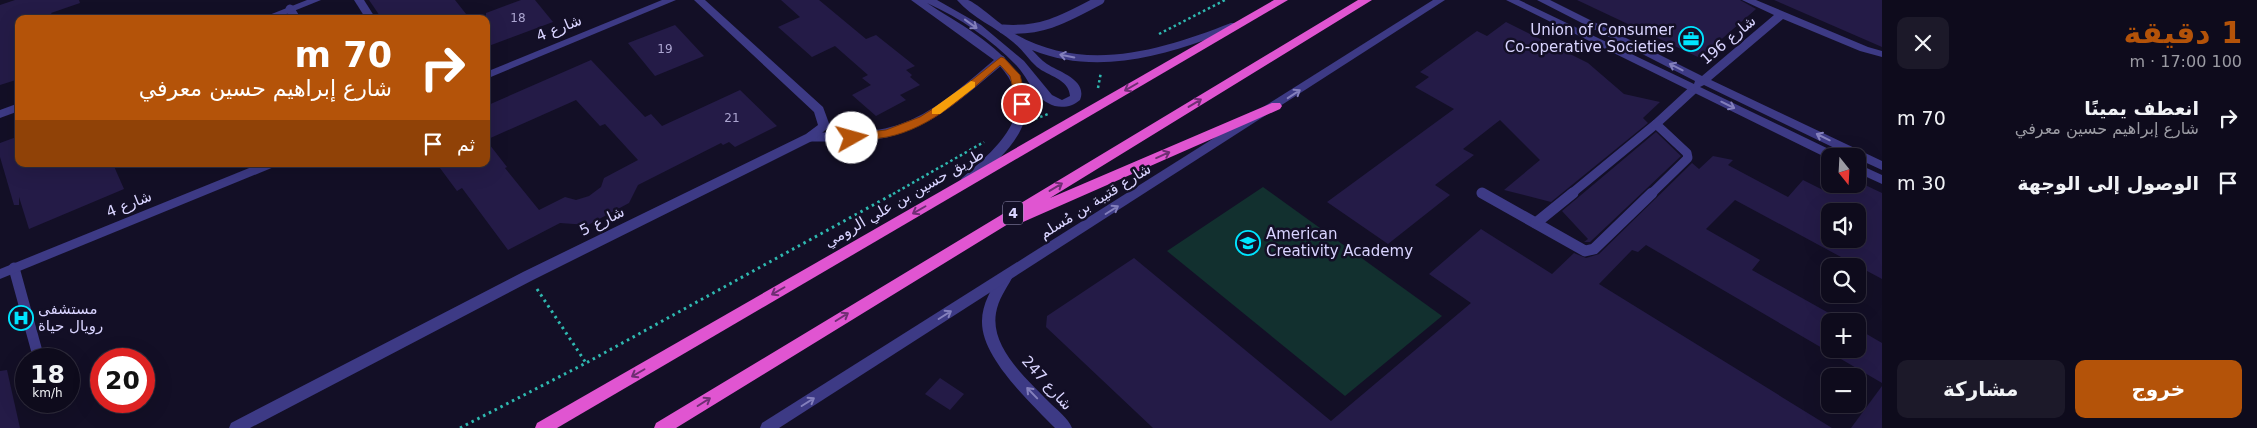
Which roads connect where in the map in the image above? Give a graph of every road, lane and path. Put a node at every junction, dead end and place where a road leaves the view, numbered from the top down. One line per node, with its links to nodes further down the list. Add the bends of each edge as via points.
1 (316, 0): 16 (street)
2 (359, 0): 19 (street)
3 (672, 0): 28 (street, شارع 4)
4 (699, 0): 38 (street, via 819,110 824,126)
5 (916, 0): 26 (street)
6 (928, 0): 24 (street, one-way to 24, via 950,9 1008,51 1049,100 1057,103 1073,100 1077,91 1075,87 1044,66)
7 (962, 0): 22 (street)
8 (1100, 0): 22 (lane, via 1050,26 1021,31)
9 (1224, 0): 23 (path)
10 (1282, 0): 21 (highway, طريق حسين بن علي الرومي)
11 (1366, 0): 48 (highway, 4, one-way to 11)
12 (1440, 0): 32 (street, شارع قتيبة بن مُسلم, one-way to 12)
13 (1511, 0): 30 (street)
14 (1542, 0): 29 (street, one-way to 14)
15 (1747, 0): 20 (street, شارع 196)
16 (290, 9): 17 (street); 18 (lane)
17 (274, 15)
18 (294, 15)
19 (368, 15)
20 (1781, 15): 25 (street, شارع 196); 29 (street, شارع 196)
21 (1249, 20): 27 (street, via 1167,50); 45 (highway, طريق حسين بن علي الرومي, one-way to 45)
22 (1002, 30): 24 (street)
23 (1154, 37)
24 (1018, 40): 27 (street, one-way to 24, via 1056,54)
25 (1882, 54)
26 (1001, 60): 37 (street, via 1018,82 1022,104); 38 (lane, via 924,120 887,133 852,138)
27 (1110, 60): 31 (path, via 1102,69 1098,89)
28 (490, 74)
29 (1704, 81): 30 (street, شارع 196); 41 (street, one-way to 29)
30 (1694, 89): 36 (lane); 40 (street, one-way to 40)
31 (1092, 93)
32 (1276, 106): 48 (highway, one-way to 32); 52 (street, شارع قتيبة بن مُسلم, one-way to 32)
33 (15, 108): 34 (street)
34 (0, 114)
35 (1050, 114): 37 (path)
36 (1656, 124): 47 (lane); 47 (lane, via 1687,153 1688,158 1594,249 1585,251 1576,247)
37 (1017, 125): 45 (street, via 992,158)
38 (810, 137): 51 (street, شارع 5)
39 (990, 139): 54 (path)
40 (1821, 150)
41 (1882, 166)
42 (263, 167): 49 (street, شارع 4)
43 (1866, 172): 44 (street)
44 (1882, 180)
45 (961, 185): 57 (highway, طريق حسين بن علي الرومي, one-way to 57)
46 (1482, 193): 47 (lane)
47 (1536, 223)
48 (973, 237): 58 (highway, 4, one-way to 48)
49 (14, 268): 50 (street, شارع 4); 53 (lane)
50 (0, 274)
51 (528, 276): 54 (path); 55 (street, شارع 5)
52 (1005, 278): 59 (street, شارع قتيبة بن مُسلم, one-way to 52); 60 (street, شارع 247, one-way to 52, via 1018,378 993,341 989,314)
53 (36, 348)
54 (586, 363): 56 (path)
55 (236, 428)
56 (460, 428)
57 (543, 428)
58 (662, 428)
59 (767, 428)
60 (1065, 428)

